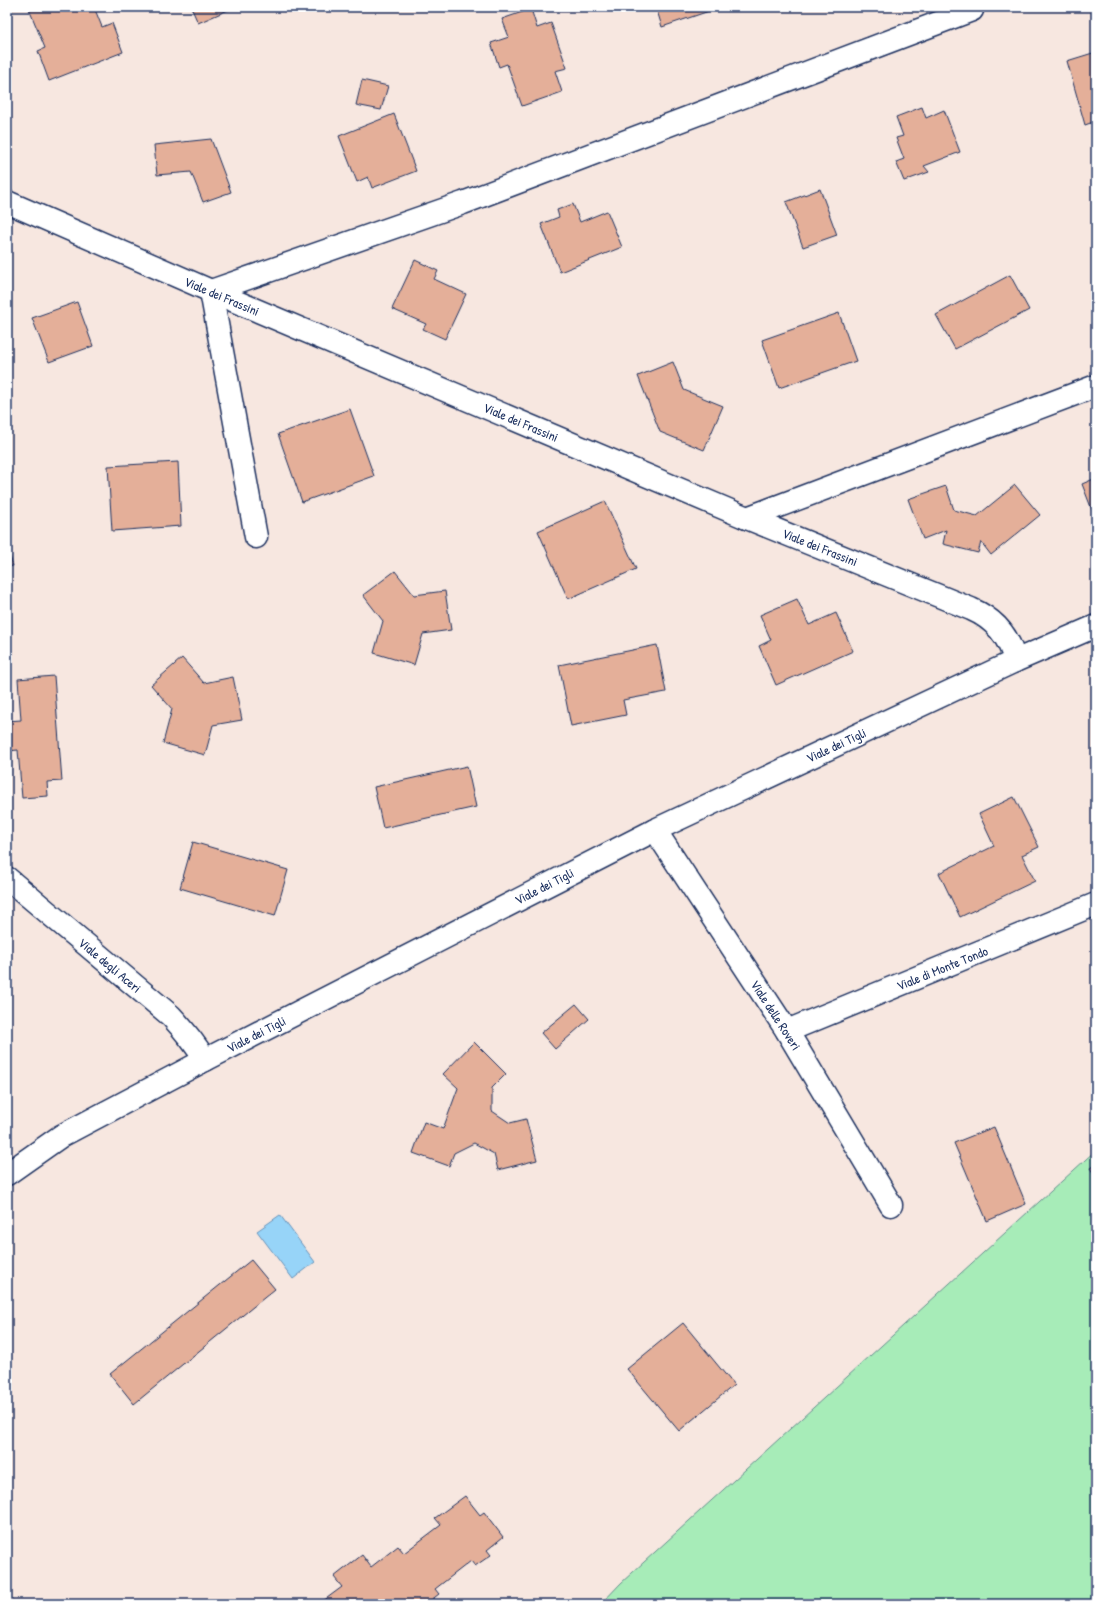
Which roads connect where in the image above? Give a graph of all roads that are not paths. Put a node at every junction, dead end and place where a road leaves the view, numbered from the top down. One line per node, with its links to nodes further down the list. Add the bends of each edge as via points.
1 (972, 10): 3 (street, via 463,203)
2 (7, 202): 3 (street, Viale dei Frassini)
3 (211, 291): 5 (street, Viale dei Frassini); 6 (street)
4 (1096, 386): 5 (street)
5 (747, 518): 8 (street, Viale dei Frassini, via 981,613 1003,632)
6 (256, 537)
7 (1096, 626): 8 (street, Viale dei Tigli)
8 (1015, 660): 9 (street, Viale dei Tigli)
9 (655, 830): 12 (street, Viale delle Roveri); 13 (street, Viale dei Tigli)
10 (7, 878): 13 (street, Viale degli Aceri, via 170,1016 187,1033)
11 (1096, 904): 12 (street, Viale di Monte Tondo)
12 (787, 1031): 15 (street, Viale delle Roveri)
13 (205, 1060): 14 (street, Viale dei Tigli, via 61,1136)
14 (7, 1174)
15 (891, 1205)

